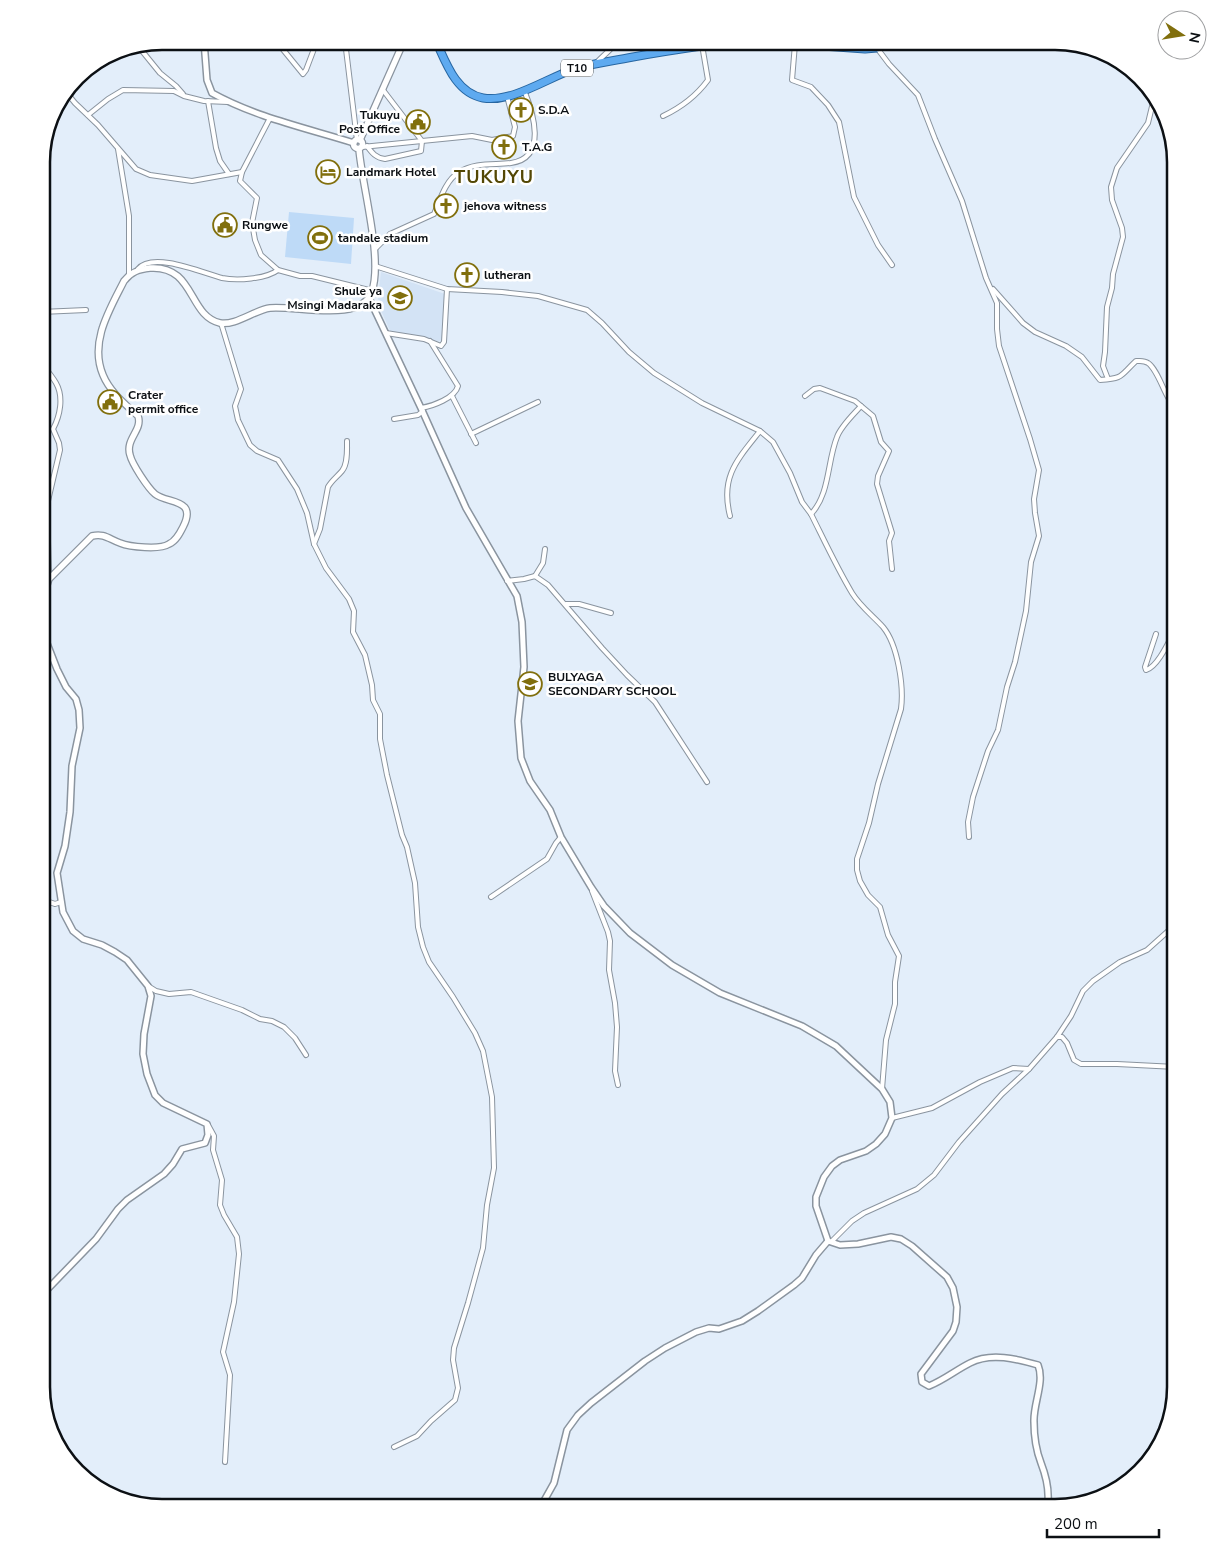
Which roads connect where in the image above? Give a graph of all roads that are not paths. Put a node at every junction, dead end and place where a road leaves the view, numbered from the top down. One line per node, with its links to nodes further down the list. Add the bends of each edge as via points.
1 (203, 50): 20 (street, via 212,92)
2 (283, 50): 3 (street, via 303,74)
3 (314, 50)
4 (346, 50): 26 (street)
5 (400, 50): 14 (main road)
6 (440, 50): 17 (highway, T10, via 450,72 462,87 483,98)
7 (609, 50): 13 (street)
8 (674, 50): 13 (highway, T10)
9 (703, 50): 23 (street, via 708,80 700,90)
10 (794, 50): 31 (street, via 792,80 811,87 840,122 854,197)
11 (878, 50): 36 (street, via 918,95 962,201 980,261)
12 (143, 52): 16 (street)
13 (594, 64): 15 (highway, T10)
14 (383, 90): 25 (street); 26 (main road)
15 (524, 90): 17 (highway, T10); 30 (street, via 533,113 535,142 524,159 458,172 442,193 434,214 390,234)
16 (184, 96): 19 (street); 22 (street, via 174,91 123,90)
17 (507, 96): 25 (street, via 516,131 513,136 492,140 472,136)
18 (71, 97): 22 (street)
19 (208, 101): 20 (street); 29 (street, via 218,154)
20 (229, 102): 24 (street)
21 (1152, 107): 46 (street, via 1148,123 1117,168 1112,187 1112,200 1123,237 1107,308 1102,366)
22 (88, 115): 27 (street)
23 (663, 116)
24 (270, 118): 26 (street); 28 (street)
25 (422, 140): 26 (street); 26 (street, via 420,152 385,159 376,157)
26 (360, 144): 30 (main road)
27 (118, 149): 29 (street, via 136,169 150,175 192,181); 35 (street, via 128,216)
28 (242, 172): 29 (street); 34 (street, via 240,182 257,198 252,223 255,240 261,255)
29 (228, 174)
30 (374, 250): 32 (main road)
31 (892, 265)
32 (375, 266): 37 (street); 38 (main road)
33 (138, 269): 34 (street, via 142,264 151,262 170,263 225,278 258,278); 35 (main road); 42 (main road, via 169,270 188,287 205,316)
34 (278, 270): 38 (street)
35 (128, 275): 65 (main road, via 104,322 98,360 103,376 140,420 130,441 130,456 156,495 182,504 187,512 186,520 175,541 163,548 129,546 99,534 92,536)
36 (992, 288): 46 (street, via 1023,323 1066,346 1082,357 1100,380); 74 (street, via 997,303 999,346 1039,470 1034,499 1039,536 1031,562 1026,611 1015,662 998,730 973,797)
37 (447, 289): 44 (street, via 444,342 441,346); 54 (street, via 538,296 587,310 654,373 702,403)
38 (372, 291): 39 (main road)
39 (369, 298): 42 (main road, via 350,310 271,308); 43 (street)
40 (86, 310): 41 (street)
41 (50, 312)
42 (221, 323): 61 (street, via 241,389 235,406 238,420 250,445 278,460 297,489)
43 (386, 334): 44 (street); 52 (street)
44 (430, 341): 47 (street, via 458,386)
45 (50, 374): 58 (street, via 60,395 60,410 53,429 60,450)
46 (1108, 380): 49 (street, via 1126,373 1136,361 1144,361 1149,363)
47 (452, 396): 52 (street); 55 (street)
48 (805, 396): 51 (street, via 820,388 855,401)
49 (1167, 396)
50 (538, 402): 55 (street)
51 (860, 406): 59 (street, via 838,434 824,494); 63 (street, via 873,416 881,442 889,451 876,484 892,533 889,541)
52 (422, 409): 53 (street, via 418,414); 66 (street, via 466,508)
53 (394, 419)
54 (760, 431): 59 (street, via 772,442); 60 (street, via 729,474 726,497)
55 (471, 434): 57 (street)
56 (347, 441): 61 (street, via 344,469 328,487)
57 (476, 443)
58 (50, 492)
59 (811, 514): 86 (street, via 853,594 892,640 903,698 857,859 860,881 880,907 888,935 899,956)
60 (730, 516)
61 (314, 544): 91 (street, via 354,611 353,632 365,656 373,700 380,714 380,739 413,874 423,947 428,962 475,1033 483,1051 492,1097 494,1168 481,1258 454,1348 458,1388 455,1400 418,1436)
62 (545, 549): 64 (street, via 543,563)
63 (892, 570)
64 (535, 576): 66 (street); 67 (street)
65 (50, 578)
66 (507, 581): 73 (street, via 517,596 522,622 524,668 518,721 521,758)
67 (566, 604): 68 (street); 72 (street, via 608,654 655,702)
68 (611, 612)
69 (1156, 634): 70 (street, via 1146,670 1151,669)
70 (1167, 644)
71 (50, 652): 78 (street, via 66,687 76,699 80,728 72,766 69,820 58,873)
72 (707, 782)
73 (561, 837): 75 (street); 76 (street, via 547,859)
74 (968, 837)
75 (590, 887): 85 (street, via 610,941 609,970 618,1026 615,1071); 86 (street, via 630,933 672,965 720,993 802,1026 836,1046)
76 (492, 897)
77 (50, 902): 78 (street)
78 (60, 902): 80 (street, via 73,931 126,960)
79 (1167, 932): 81 (street, via 1148,950 1120,962 1093,980)
80 (148, 986): 82 (street, via 169,994 191,992 272,1021 284,1027); 88 (street, via 150,996 143,1054 155,1095 162,1103)
81 (1057, 1036): 83 (street, via 1062,1037 1074,1060 1081,1064); 84 (street)
82 (306, 1055)
83 (1167, 1067)
84 (1029, 1069): 87 (street, via 1013,1068 932,1108); 89 (street, via 1002,1094 934,1175 917,1189 864,1213)
85 (618, 1085)
86 (882, 1089): 87 (street, via 890,1102)
87 (892, 1118): 89 (street, via 876,1144 840,1160 824,1177 816,1196 816,1206)
88 (207, 1124): 90 (street, via 208,1135 204,1143 182,1149 164,1174 118,1208 96,1239); 92 (street, via 214,1136 213,1150 222,1180 220,1205 237,1237 238,1254 234,1302 223,1352 230,1375)
89 (829, 1242): 93 (street, via 798,1281 758,1311 742,1321 696,1332 665,1348 584,1409 567,1430 554,1483); 94 (street, via 840,1245 891,1237 901,1239 947,1276 957,1307 956,1322 953,1331 921,1374 922,1382 929,1386 984,1357 1016,1359 1038,1366 1041,1372 1033,1413 1034,1437 1046,1475)
90 (50, 1287)
91 (394, 1447)
92 (225, 1462)
93 (545, 1499)
94 (1048, 1499)

